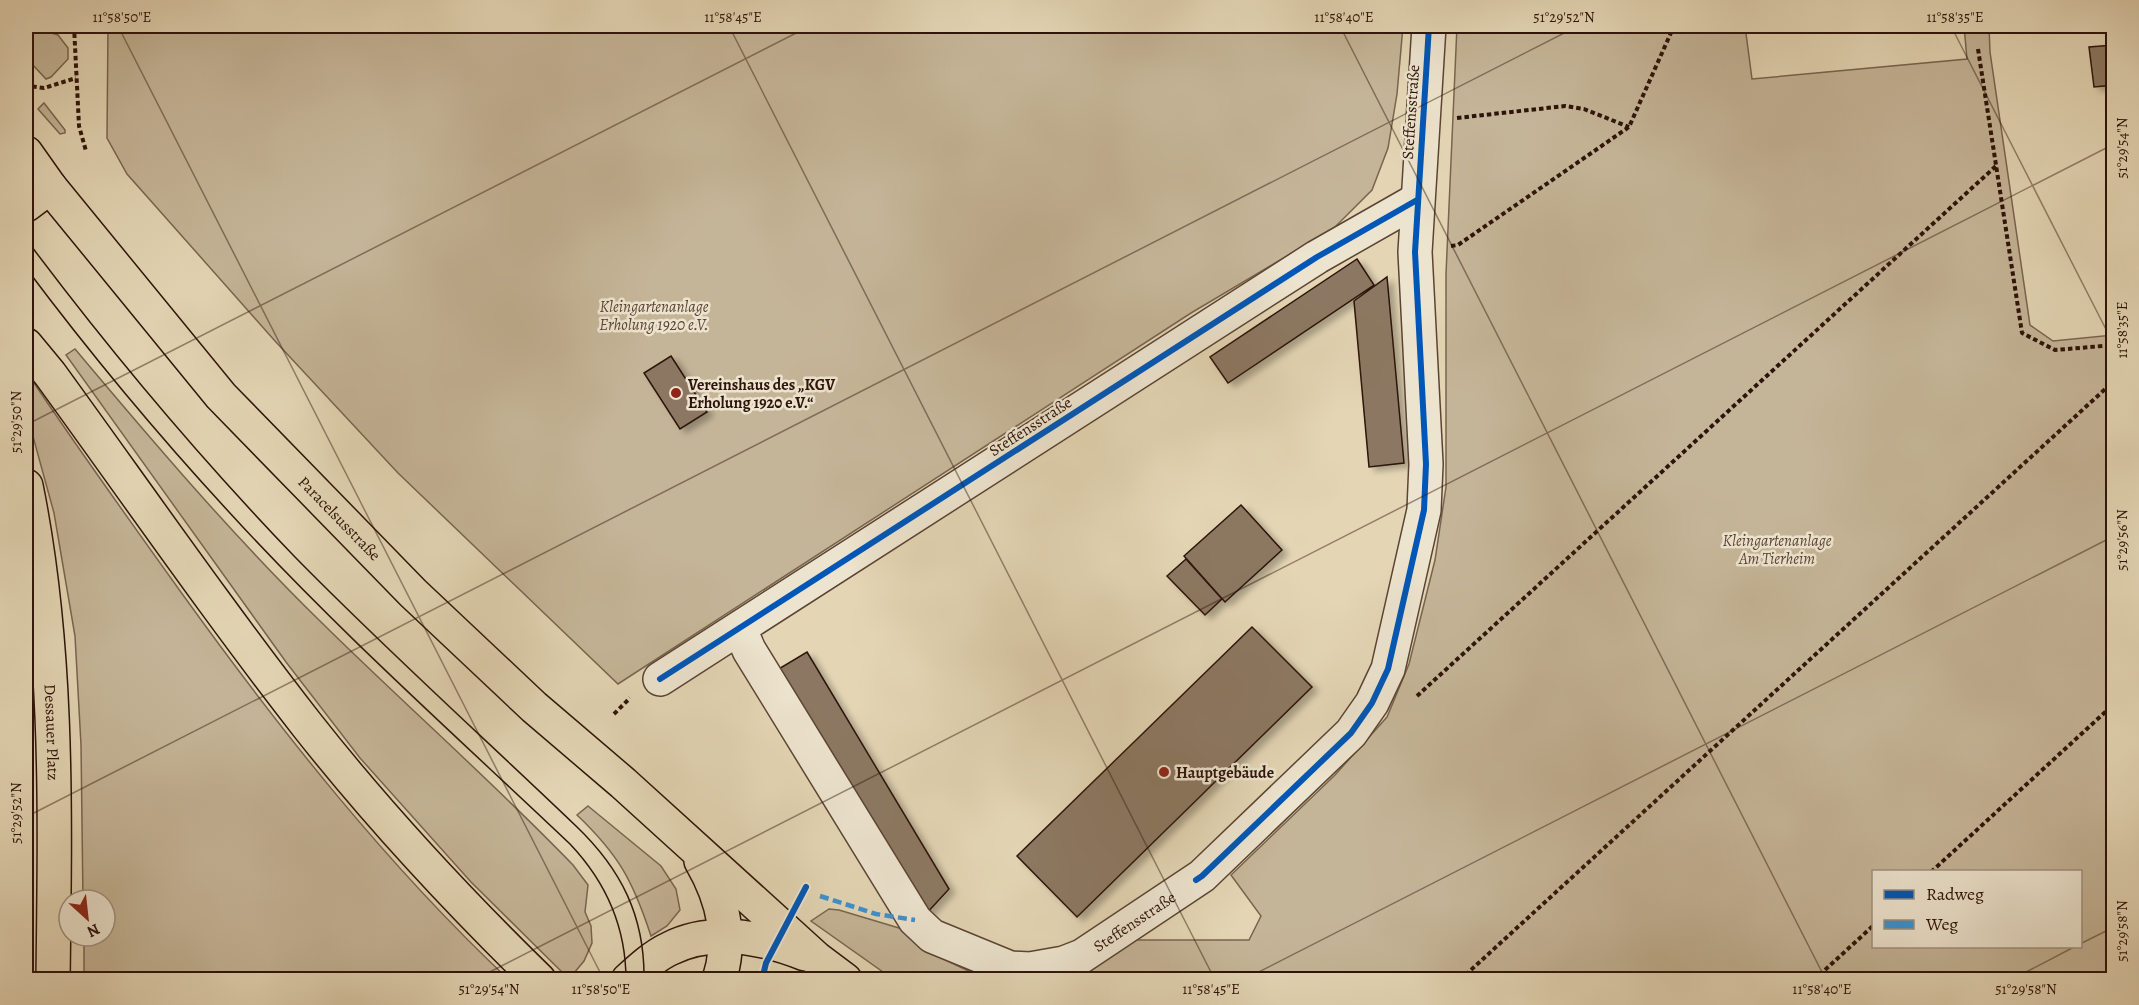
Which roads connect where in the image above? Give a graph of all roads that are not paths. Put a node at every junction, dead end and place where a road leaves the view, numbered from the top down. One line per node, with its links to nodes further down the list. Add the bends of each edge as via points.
1 (1429, 26): 4 (street, Steffensstraße)
2 (26, 153): 3 (main road, Paracelsusstraße)
3 (38, 196): 10 (main road, Paracelsusstraße, via 220,396 404,584 534,707)
4 (1417, 200): 8 (street, Steffensstraße, via 1317,257); 8 (street, Steffensstraße, via 1426,464 1424,510 1388,669 1372,703 1351,733 1196,880 1082,956 1030,969 1010,968 932,936 915,920 749,650)
5 (26, 345): 14 (main road, via 308,726 385,818)
6 (26, 486): 7 (main road, Dessauer Platz)
7 (32, 563): 13 (main road, Dessauer Platz, via 51,671 55,803)
8 (740, 629): 9 (street, Steffensstraße)
9 (660, 679)
10 (692, 846): 11 (main road, Paracelsusstraße, via 713,882); 12 (main road, Paracelsusstraße)
11 (726, 936): 12 (main road, via 776,944); 15 (main road, via 696,939 667,949); 16 (main road)
12 (818, 959): 17 (main road, Paracelsusstraße)
13 (53, 980)
14 (539, 980)
15 (628, 980)
16 (719, 980)
17 (845, 980)

